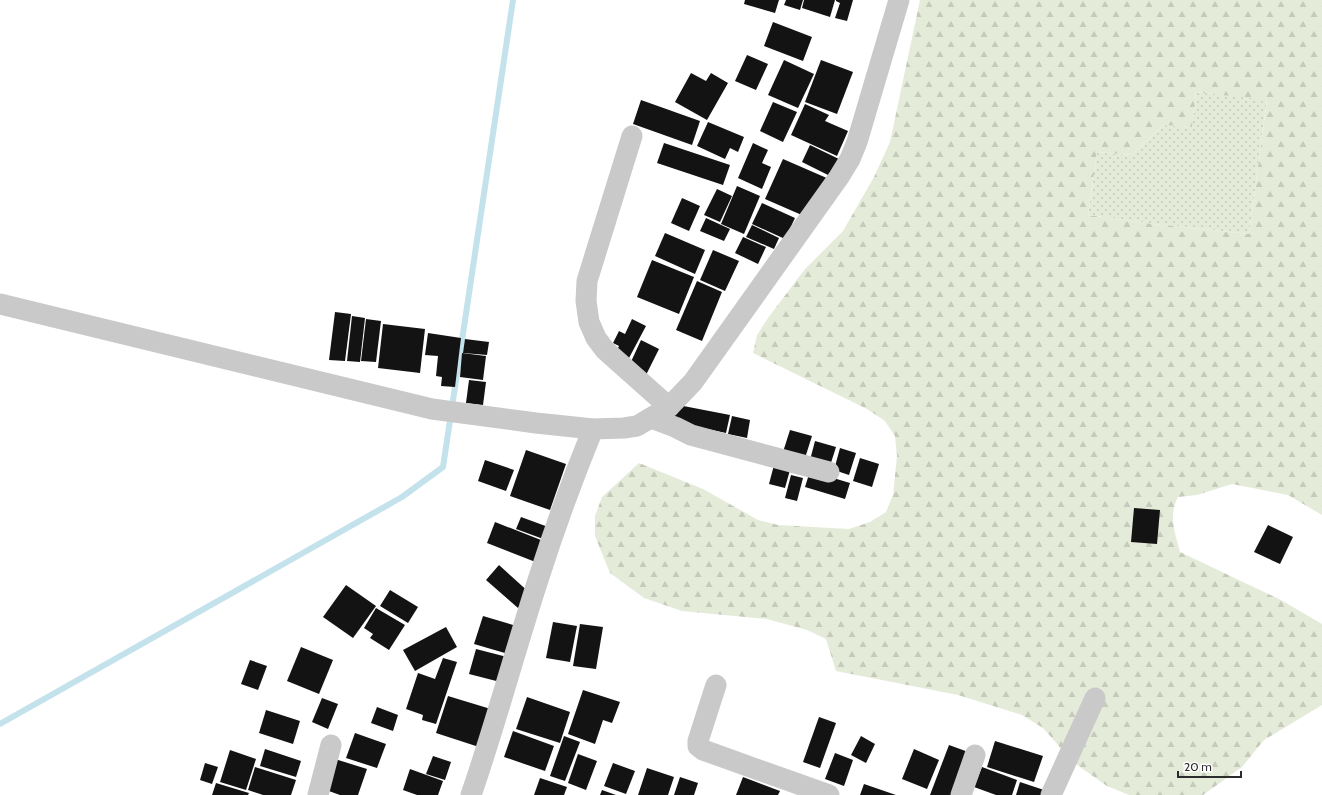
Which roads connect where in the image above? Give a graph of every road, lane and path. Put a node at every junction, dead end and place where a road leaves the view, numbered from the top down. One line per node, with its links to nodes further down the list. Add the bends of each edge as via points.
1 (899, 0): 4 (street, via 850,159 692,382)
2 (632, 136): 4 (street, via 587,281 586,301 589,322 605,350)
3 (0, 304): 6 (street, via 432,409)
4 (669, 407): 5 (street)
5 (651, 418): 6 (street, via 637,426); 7 (street, via 691,435)
6 (593, 429): 13 (street, via 546,556)
7 (829, 472)
8 (716, 685): 14 (street, via 698,746)
9 (1095, 698): 16 (street)
10 (331, 745): 12 (street)
11 (975, 755): 15 (street)
12 (318, 795)
13 (471, 795)
14 (829, 795)
15 (961, 795)
16 (1051, 795)

